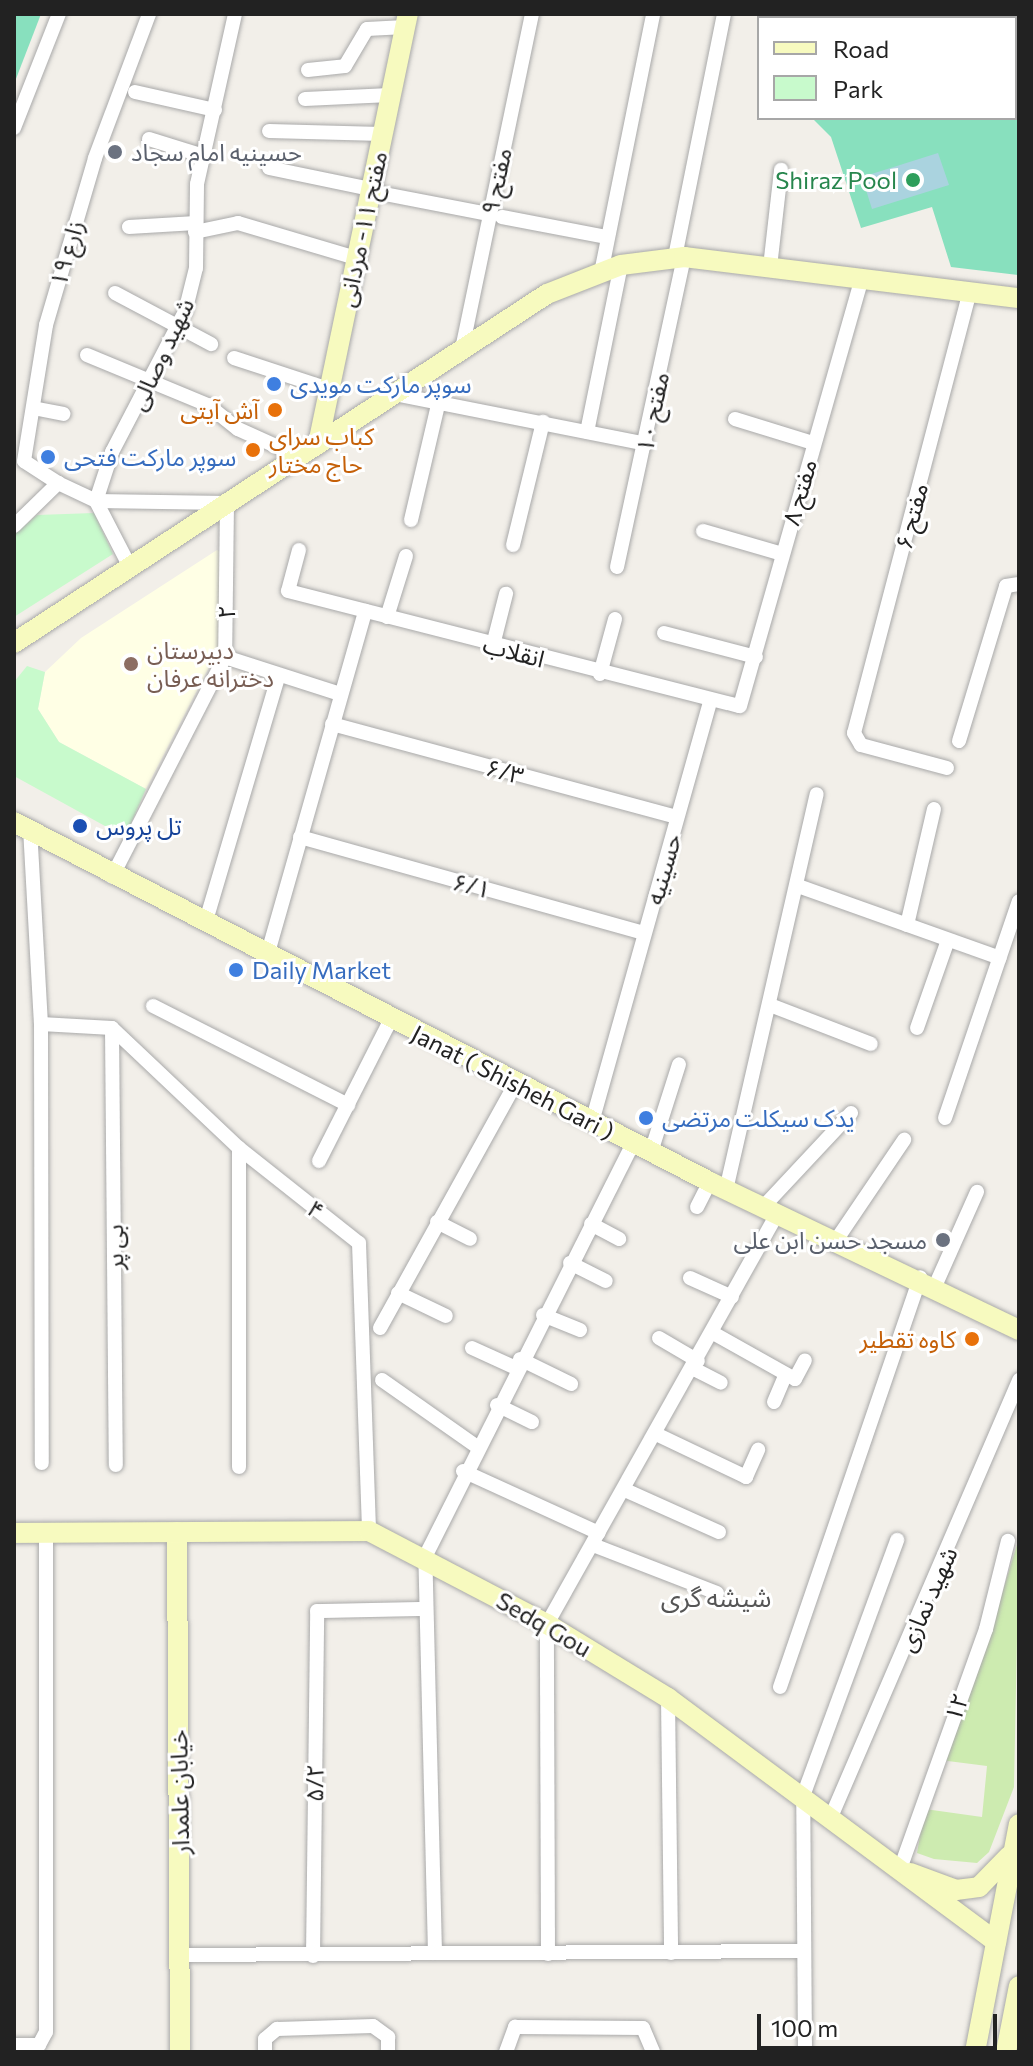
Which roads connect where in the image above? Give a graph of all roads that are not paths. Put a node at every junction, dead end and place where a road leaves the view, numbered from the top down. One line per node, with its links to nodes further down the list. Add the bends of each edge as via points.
1 (59, 14): 13 (street)
2 (149, 14): 43 (street, ۱۹ زارع, via 78,209 46,325)
3 (235, 14): 12 (street, شهید وصالی)
4 (532, 14): 21 (street, مفتح ۹)
5 (653, 14): 24 (street)
6 (724, 14): 25 (street, مفتح ۱۰)
7 (406, 20): 8 (street, via 367,29 345,66); 10 (street, مفتح ۱۱- مردانی)
8 (308, 70)
9 (135, 92): 12 (street)
10 (390, 95): 11 (street); 15 (street, مفتح ۱۱- مردانی)
11 (305, 99)
12 (215, 110): 17 (street, شهید وصالی)
13 (14, 128)
14 (269, 131): 15 (street)
15 (382, 134): 20 (street, مفتح ۱۱- مردانی)
16 (149, 139): 17 (street)
17 (204, 156): 23 (street, شهید وصالی)
18 (269, 168): 20 (street)
19 (781, 170): 28 (street)
20 (370, 190): 21 (street); 26 (street, مفتح ۱۱- مردانی)
21 (495, 216): 24 (street); 36 (street, مفتح ۹)
22 (129, 227): 23 (street)
23 (196, 227): 26 (street, via 238,223); 34 (street, شهید وصالی, via 196,268)
24 (607, 237): 29 (street)
25 (680, 257): 27 (street); 28 (street); 50 (street, مفتح ۱۰)
26 (356, 258): 40 (street, مفتح ۱۱- مردانی)
27 (621, 265): 29 (street); 47 (street)
28 (770, 267): 30 (street)
29 (601, 273): 36 (street, via 547,294)
30 (862, 279): 31 (street); 48 (street, مفتح ۸)
31 (970, 292): 33 (street); 84 (street, مفتح ۶, via 856,739)
32 (115, 293): 34 (street)
33 (1019, 298)
34 (176, 331): 35 (street); 39 (street, شهید وصالی)
35 (211, 344)
36 (462, 349): 41 (street)
37 (87, 355): 39 (street)
38 (234, 358): 40 (street)
39 (150, 383): 51 (street, via 208,405 238,429); 54 (street, شهید وصالی, via 112,452)
40 (329, 389): 49 (street, مفتح ۱۱- مردانی)
41 (394, 394): 42 (street); 49 (street)
42 (439, 401): 46 (street); 56 (street)
43 (33, 408): 44 (street); 52 (street, ۱۹ زارع)
44 (63, 414)
45 (735, 419): 48 (street)
46 (543, 422): 47 (street); 59 (street)
47 (587, 432): 50 (street)
48 (813, 443): 61 (street, مفتح ۸)
49 (318, 444): 51 (street)
50 (646, 444): 64 (street, مفتح ۱۰)
51 (300, 457): 55 (street)
52 (19, 459): 53 (street, ۱۹ زارع)
53 (58, 483): 54 (street, ۱۹ زارع); 57 (street)
54 (96, 501): 55 (street); 63 (street)
55 (227, 503): 63 (street); 75 (street, ۲)
56 (411, 520)
57 (14, 526)
58 (703, 531): 61 (street)
59 (513, 545)
60 (299, 550): 67 (street, انقلاب, via 288,591)
61 (782, 554): 76 (street, مفتح ۸)
62 (406, 556): 68 (street)
63 (130, 567): 70 (street)
64 (617, 567)
65 (1019, 584): 83 (street, via 1006,586)
66 (506, 594): 73 (street)
67 (365, 611): 68 (street, انقلاب); 79 (street)
68 (387, 617): 73 (street, انقلاب)
69 (615, 619): 77 (street)
70 (44, 626): 72 (street); 74 (street)
71 (664, 633): 76 (street)
72 (14, 643)
73 (493, 645): 77 (street, انقلاب)
74 (14, 656)
75 (225, 657): 78 (street); 91 (street, ۲)
76 (756, 657): 81 (street, مفتح ۸)
77 (600, 674): 80 (street, انقلاب)
78 (278, 677): 79 (street); 94 (street)
79 (340, 694): 82 (street)
80 (710, 703): 81 (street, انقلاب); 88 (street, حسینیه)
81 (740, 706)
82 (332, 724): 88 (street, ۶/۳); 90 (street)
83 (959, 741)
84 (947, 768)
85 (817, 794): 92 (street)
86 (934, 809): 95 (street)
87 (14, 811): 89 (street, Janat ( Shisheh Gari ))
88 (677, 817): 96 (street, حسینیه)
89 (22, 825): 91 (street, Janat ( Shisheh Gari )); 103 (street)
90 (300, 837): 96 (street, ۶/۱); 98 (street)
91 (112, 877): 94 (street, Janat ( Shisheh Gari ))
92 (798, 886): 95 (street); 100 (street)
93 (1019, 901): 99 (street)
94 (205, 924): 98 (street, Janat ( Shisheh Gari ))
95 (907, 925): 97 (street)
96 (644, 933): 112 (street, حسینیه)
97 (948, 940): 99 (street); 105 (street)
98 (267, 956): 102 (street, Janat ( Shisheh Gari ))
99 (1000, 958): 111 (street)
100 (770, 1005): 106 (street); 117 (street)
101 (153, 1006): 109 (street)
102 (391, 1019): 108 (street, Janat ( Shisheh Gari )); 109 (street)
103 (41, 1024): 104 (street); 154 (street)
104 (112, 1028): 115 (street, ۴); 155 (street, بی پر)
105 (917, 1028)
106 (871, 1044)
107 (679, 1064): 114 (street)
108 (516, 1083): 112 (street, Janat ( Shisheh Gari )); 121 (street)
109 (348, 1105): 116 (street)
110 (851, 1113): 120 (street)
111 (945, 1118)
112 (592, 1122): 114 (street, Janat ( Shisheh Gari ))
113 (904, 1140): 125 (street)
114 (642, 1147): 117 (street, Janat ( Shisheh Gari )); 122 (street)
115 (239, 1148): 156 (street); 159 (street, ۴, via 359,1243)
116 (319, 1161)
117 (718, 1186): 119 (street); 120 (street, Janat ( Shisheh Gari ))
118 (977, 1192): 129 (street)
119 (697, 1207)
120 (772, 1208): 125 (street, Janat ( Shisheh Gari )); 131 (street)
121 (437, 1222): 123 (street); 130 (street)
122 (591, 1224): 124 (street); 126 (street)
123 (470, 1239)
124 (619, 1239)
125 (837, 1239): 129 (street, Janat ( Shisheh Gari ))
126 (570, 1263): 128 (street); 132 (street)
127 (690, 1278): 131 (street)
128 (606, 1281)
129 (928, 1281): 136 (street, Janat ( Shisheh Gari )); 171 (street, via 866,1434)
130 (398, 1293): 133 (street); 134 (street)
131 (732, 1297): 137 (street)
132 (543, 1315): 135 (street); 141 (street)
133 (446, 1316)
134 (380, 1328)
135 (580, 1330)
136 (1019, 1330)
137 (713, 1333): 142 (street); 143 (street)
138 (659, 1338): 142 (street)
139 (472, 1348): 141 (street)
140 (805, 1360): 143 (street, via 795,1379)
141 (518, 1364): 147 (street); 149 (street)
142 (696, 1365): 146 (street); 151 (street)
143 (786, 1374): 148 (street)
144 (382, 1380): 152 (street)
145 (1019, 1380): 174 (street, شهید نمازی)
146 (721, 1383)
147 (571, 1384)
148 (774, 1402)
149 (497, 1405): 150 (street); 152 (street)
150 (532, 1422)
151 (656, 1434): 153 (street, via 746,1477); 158 (street)
152 (476, 1446): 157 (street)
153 (758, 1450)
154 (42, 1463)
155 (116, 1465)
156 (239, 1467)
157 (463, 1471): 164 (street); 167 (street)
158 (625, 1490): 162 (street); 164 (street)
159 (369, 1531): 161 (street, Sedq Gou); 167 (street, Sedq Gou)
160 (46, 1532): 161 (street, Sedq Gou); 163 (street, Sedq Gou); 186 (street, via 46,2032 39,2045)
161 (177, 1532): 183 (street, خیابان علمدار)
162 (719, 1532)
163 (14, 1533)
164 (596, 1539): 168 (street); 170 (street)
165 (897, 1540): 173 (street)
166 (1008, 1541): 177 (street, ۱۲, via 986,1629)
167 (425, 1557): 169 (street); 170 (street, Sedq Gou)
168 (717, 1593)
169 (425, 1609): 180 (street); 184 (street, ۵/۲, via 317,1611)
170 (547, 1624): 172 (street, Sedq Gou); 182 (street)
171 (780, 1687)
172 (668, 1698): 173 (street, Sedq Gou); 181 (street)
173 (803, 1796): 174 (street, Sedq Gou); 179 (street)
174 (831, 1817): 177 (street, Sedq Gou)
175 (1019, 1824): 176 (street)
176 (1014, 1850): 177 (street, via 979,1887 956,1890); 178 (street)
177 (899, 1872): 178 (street, Sedq Gou)
178 (996, 1942): 193 (street)
179 (804, 1951): 181 (street); 192 (street)
180 (435, 1953): 182 (street); 184 (street)
181 (671, 1953): 182 (street)
182 (548, 1954)
183 (181, 1955): 184 (street); 187 (street, خیابان علمدار)
184 (313, 1956)
185 (1019, 1986): 194 (street)
186 (14, 2045)
187 (180, 2052)
188 (265, 2052): 189 (street, via 268,2033 382,2029)
189 (388, 2052)
190 (506, 2052): 191 (street, via 507,2032 650,2031)
191 (653, 2052)
192 (805, 2052)
193 (975, 2052)
194 (1006, 2052)

